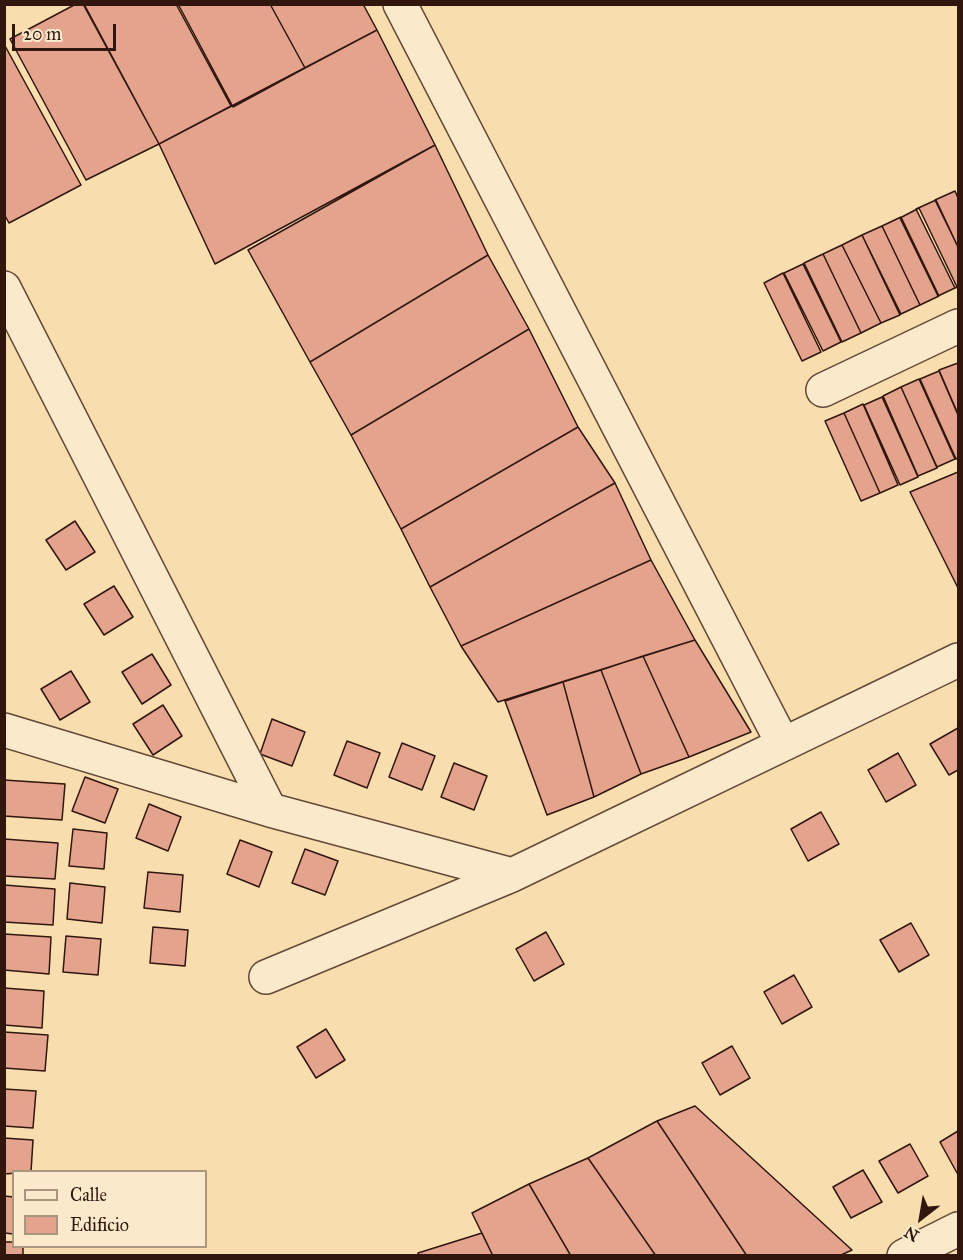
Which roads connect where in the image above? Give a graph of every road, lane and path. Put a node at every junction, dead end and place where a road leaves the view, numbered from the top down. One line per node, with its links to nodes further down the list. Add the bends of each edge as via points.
1 (400, 4): 7 (street)
2 (4, 288): 8 (street)
3 (958, 326): 4 (street)
4 (823, 390)
5 (958, 660): 7 (street)
6 (4, 730): 8 (street)
7 (783, 744): 9 (street)
8 (270, 810): 9 (street)
9 (512, 875): 10 (street)
10 (266, 977)
11 (958, 1229): 12 (street)
12 (904, 1256)

